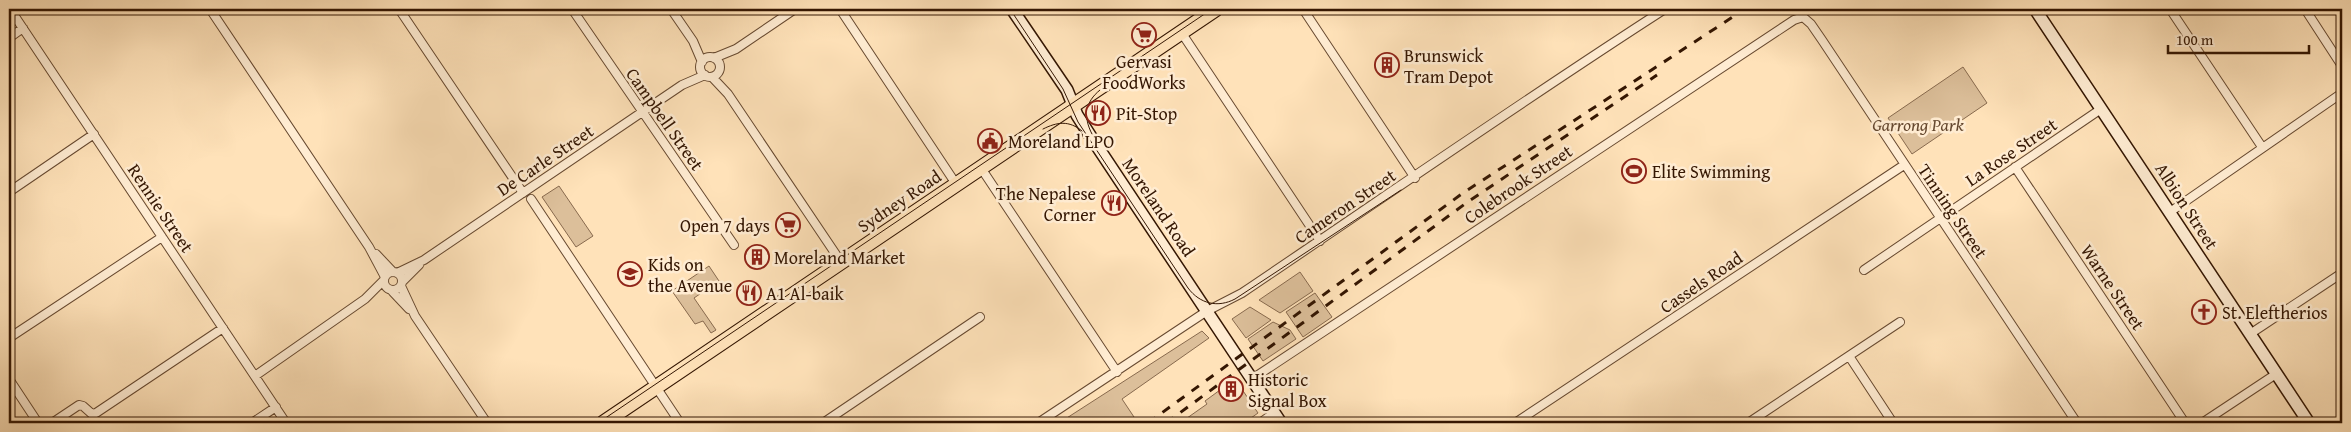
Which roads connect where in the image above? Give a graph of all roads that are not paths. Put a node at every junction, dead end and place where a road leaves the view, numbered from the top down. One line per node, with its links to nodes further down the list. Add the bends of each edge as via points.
1 (10, 9): 18 (street, Rennie Street)
2 (210, 9): 47 (street)
3 (399, 9): 40 (street)
4 (572, 9): 31 (street, Campbell Street)
5 (671, 9): 21 (street)
6 (795, 9): 22 (street, De Carle Street)
7 (835, 9): 16 (street)
8 (840, 9): 16 (street)
9 (1012, 9): 29 (street, Moreland Road)
10 (1303, 9): 37 (street)
11 (1666, 9): 37 (street, Cameron Street)
12 (2035, 9): 30 (street, Albion Street)
13 (2170, 9): 33 (street)
14 (2305, 9): 25 (street)
15 (1210, 10): 19 (highway, Sydney Road)
16 (844, 17): 38 (street)
17 (1803, 17): 34 (street, Tinning Street, via 1811,24); 69 (street, Colebrook Street)
18 (23, 28): 20 (street); 32 (street, Rennie Street)
19 (1182, 32): 29 (highway, Sydney Road); 45 (street)
20 (9, 38)
21 (693, 42): 23 (street); 24 (street)
22 (736, 49): 23 (street, De Carle Street); 26 (street, De Carle Street)
23 (711, 58): 24 (street, De Carle Street); 26 (street)
24 (701, 64): 26 (street); 27 (street, De Carle Street)
25 (2342, 66)
26 (714, 73): 27 (street, De Carle Street); 49 (street)
27 (682, 86): 31 (street, De Carle Street)
28 (2342, 93): 33 (street)
29 (1073, 105): 36 (highway, Sydney Road); 57 (street, Moreland Road)
30 (2101, 109): 35 (street, La Rose Street); 42 (street, Albion Street)
31 (643, 112): 40 (street, De Carle Street); 46 (street, Campbell Street)
32 (94, 134): 39 (street); 44 (street, Rennie Street)
33 (2262, 147): 42 (street)
34 (1904, 165): 43 (street, Tinning Street); 84 (street, Cassels Road)
35 (2015, 167): 43 (street, La Rose Street); 88 (street, Warne Street)
36 (981, 168): 38 (highway, Sydney Road); 65 (street)
37 (1414, 178): 45 (street, Cameron Street)
38 (956, 184): 49 (highway, Sydney Road)
39 (9, 192)
40 (523, 193): 48 (street, De Carle Street)
41 (531, 199): 70 (street)
42 (2170, 212): 62 (street, Albion Street)
43 (1940, 219): 50 (street, La Rose Street); 87 (street, Tinning Street)
44 (162, 237): 61 (street, Rennie Street); 63 (street)
45 (1320, 241): 57 (street, Cameron Street)
46 (734, 245)
47 (369, 247): 51 (street); 53 (street)
48 (424, 260): 51 (street, De Carle Street); 54 (street, De Carle Street)
49 (841, 262): 70 (highway, Sydney Road)
50 (1864, 270)
51 (395, 272): 53 (street); 54 (street, via 401,276)
52 (2342, 273): 62 (street)
53 (384, 278): 55 (street, via 385,286); 56 (street)
54 (402, 284): 55 (street); 58 (street)
55 (391, 290): 56 (street); 58 (street)
56 (365, 299): 67 (street)
57 (1207, 312): 65 (street, Cameron Street); 69 (street, Moreland Road)
58 (416, 316): 77 (street)
59 (980, 317): 80 (street)
60 (1900, 322): 64 (street)
61 (223, 328): 67 (street, Rennie Street); 74 (street, via 96,413 79,406)
62 (2250, 334): 66 (street, Albion Street)
63 (9, 338)
64 (1849, 356): 85 (street); 86 (street)
65 (1117, 372): 81 (street, Cameron Street)
66 (2276, 374): 89 (street); 90 (street, Albion Street)
67 (255, 376): 71 (street, Rennie Street)
68 (9, 380): 73 (street)
69 (1252, 380): 72 (street, Moreland Road)
70 (656, 388): 78 (highway, Sydney Road); 79 (street)
71 (276, 407): 75 (street); 76 (street, Rennie Street)
72 (1274, 413): 82 (street); 83 (street, Moreland Road)
73 (38, 423)
74 (52, 423)
75 (252, 423)
76 (286, 423)
77 (487, 423)
78 (603, 423)
79 (680, 423)
80 (823, 423)
81 (1038, 423)
82 (1260, 423)
83 (1281, 423)
84 (1515, 423)
85 (1748, 423)
86 (1893, 423)
87 (2077, 423)
88 (2185, 423)
89 (2202, 423)
90 (2309, 423)

